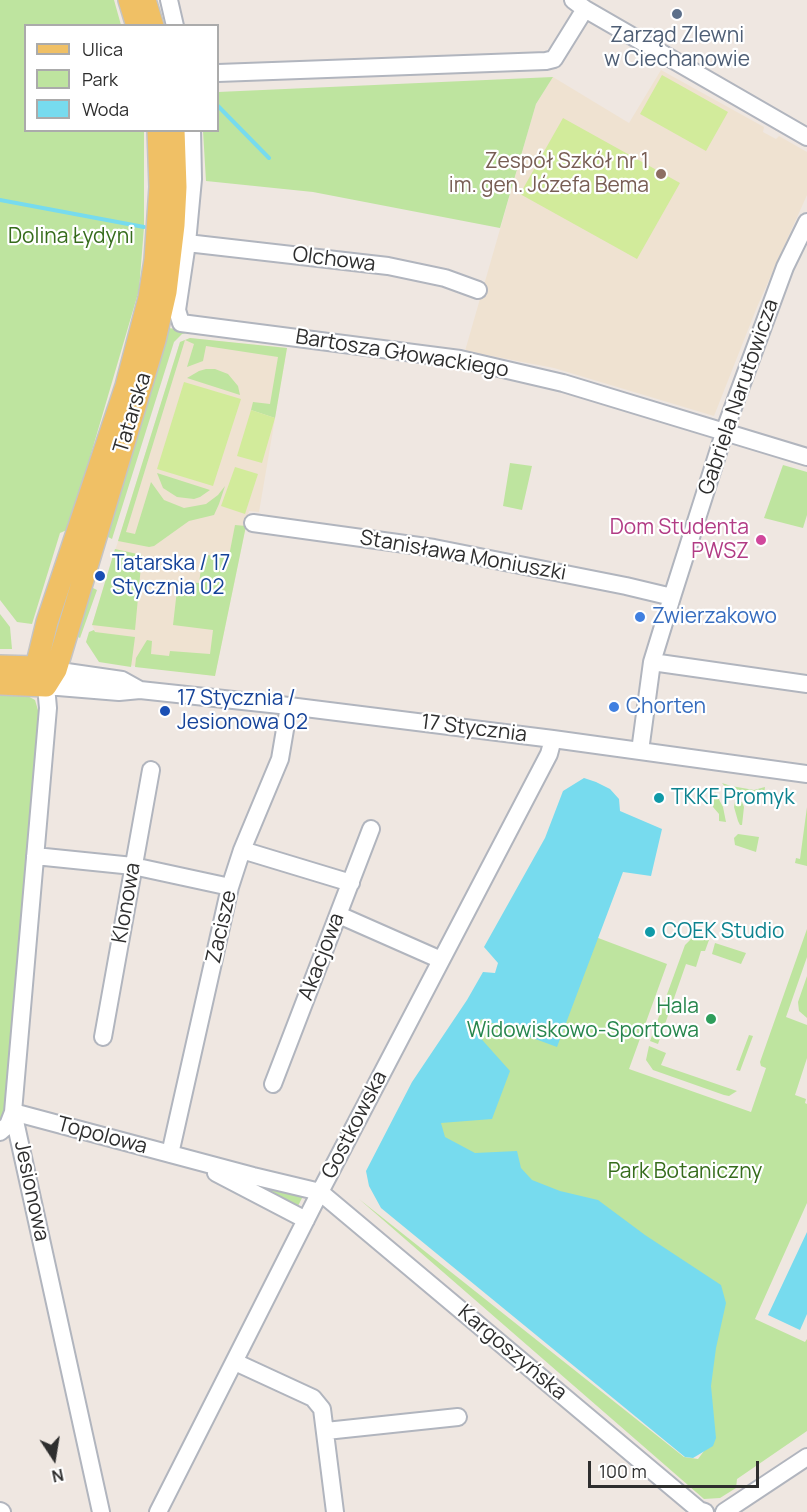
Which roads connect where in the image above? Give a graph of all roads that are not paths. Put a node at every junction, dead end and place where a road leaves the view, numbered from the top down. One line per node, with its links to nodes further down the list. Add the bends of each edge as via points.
1 (129, 0): 5 (main road)
2 (145, 0): 6 (main road)
3 (169, 0): 7 (street)
4 (579, 5): 8 (street, via 554,58 546,61); 12 (street)
5 (136, 24)
6 (152, 24)
7 (175, 24)
8 (219, 73)
9 (158, 132): 22 (main road, Tatarska, via 158,224 149,298 126,386 47,622)
10 (174, 132): 22 (main road, Tatarska, via 176,187 166,292 147,369 82,580)
11 (192, 132): 14 (street, via 193,179)
12 (807, 137)
13 (807, 222): 16 (street, Gabriela Narutowicza, via 785,267)
14 (187, 243): 15 (street, Olchowa, via 388,266 445,278); 16 (street, Bartosza Głowackiego, via 177,310 181,323 460,359 557,381)
15 (478, 290)
16 (724, 432): 17 (street, Bartosza Głowackiego); 19 (street, Gabriela Narutowicza)
17 (807, 457)
18 (253, 523): 19 (street, Stanisława Moniuszki, via 434,548)
19 (672, 597): 20 (street, Gabriela Narutowicza)
20 (652, 662): 24 (street); 27 (street, Gabriela Narutowicza)
21 (0, 666): 22 (main road, 17 Stycznia)
22 (46, 675): 23 (main road, 17 Stycznia); 25 (street, 17 Stycznia, via 119,692 140,690); 32 (street, Jesionowa, via 48,708)
23 (0, 684)
24 (807, 684)
25 (289, 706): 26 (street, 17 Stycznia); 31 (street, Zacisze, via 280,759)
26 (554, 738): 27 (street, 17 Stycznia); 37 (street, Gostkowska)
27 (640, 751): 29 (street, 17 Stycznia)
28 (151, 770): 33 (street, Klonowa)
29 (807, 774)
30 (371, 829): 34 (street, Akacjowa)
31 (242, 850): 34 (street); 35 (street, Zacisze)
32 (35, 856): 33 (street); 40 (street, Jesionowa)
33 (134, 866): 35 (street); 38 (street, Klonowa)
34 (351, 883): 36 (street, Akacjowa)
35 (230, 887): 42 (street, Zacisze)
36 (339, 915): 37 (street); 39 (street, Akacjowa)
37 (441, 960): 44 (street, Gostkowska)
38 (103, 1037)
39 (273, 1084)
40 (14, 1112): 41 (street); 42 (street, Topolowa); 50 (street, Jesionowa)
41 (0, 1132)
42 (170, 1154): 43 (street, Topolowa)
43 (191, 1160): 44 (street, Topolowa); 45 (street, Topolowa)
44 (320, 1192): 45 (street, Gostkowska); 53 (street, Kargoszyńska)
45 (306, 1220): 46 (street, Gostkowska)
46 (235, 1362): 48 (street, via 313,1398 322,1409); 51 (street, Gostkowska)
47 (458, 1417): 48 (street)
48 (326, 1431): 52 (street)
49 (807, 1457): 54 (street)
50 (101, 1512)
51 (158, 1512)
52 (334, 1512)
53 (705, 1512)
54 (724, 1512)

